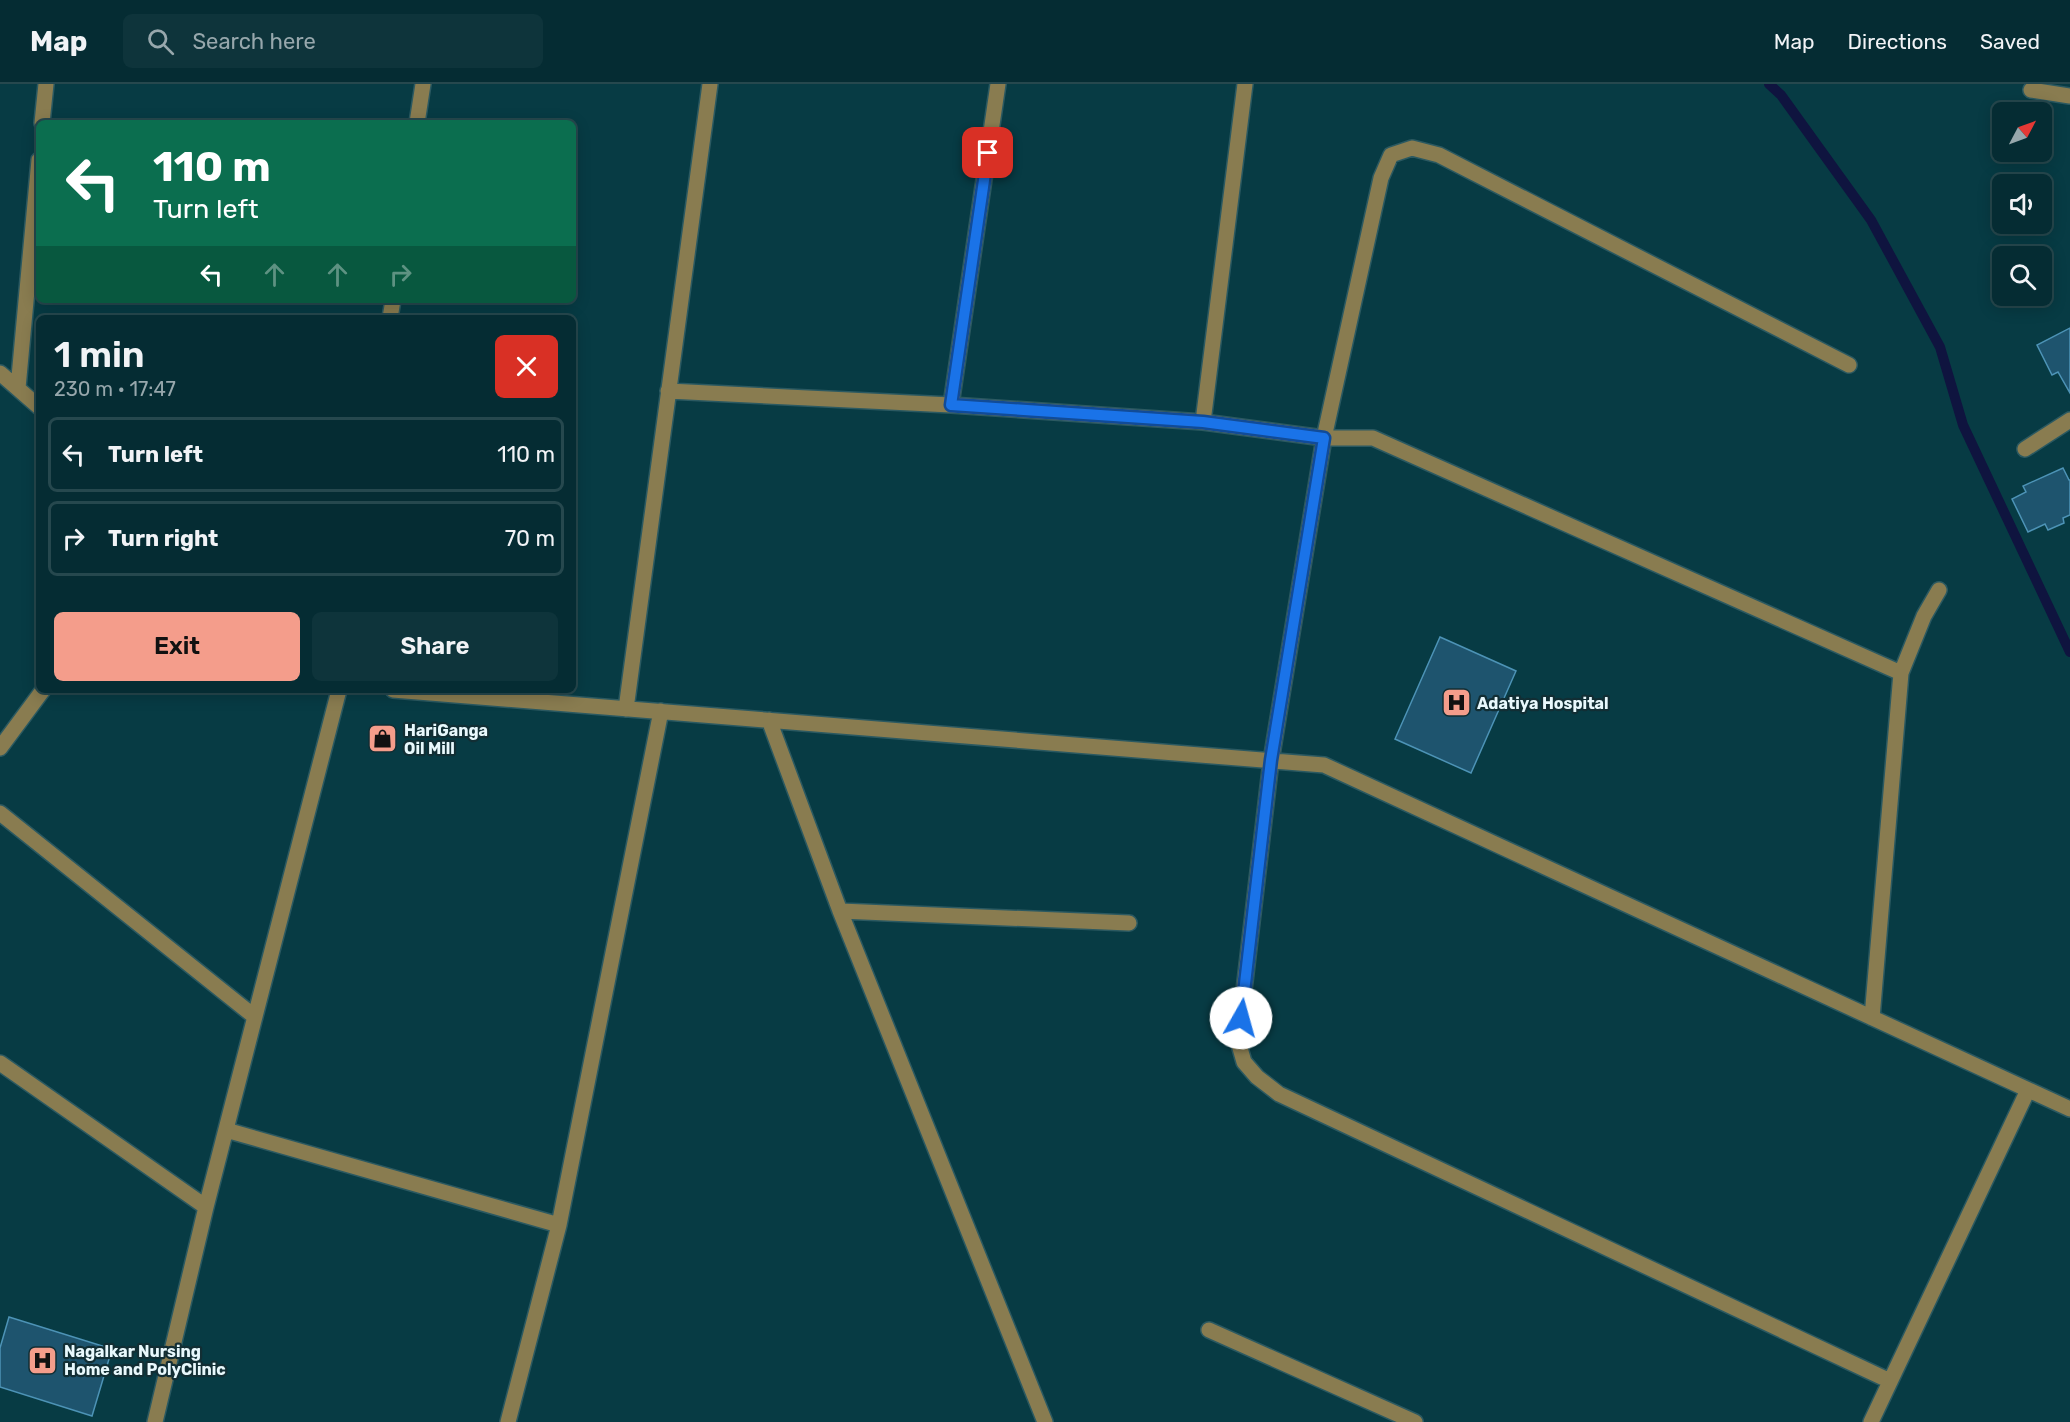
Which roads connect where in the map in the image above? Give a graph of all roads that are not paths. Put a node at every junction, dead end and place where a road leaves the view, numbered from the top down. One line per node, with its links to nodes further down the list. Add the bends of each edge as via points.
1 (46, 84): 8 (street)
2 (423, 84): 9 (street)
3 (710, 84): 14 (street)
4 (998, 84): 16 (street)
5 (1245, 84): 18 (street)
6 (2031, 90): 7 (street)
7 (2070, 96)
8 (42, 120)
9 (417, 120)
10 (36, 193): 13 (street)
11 (1849, 365): 19 (street, via 1439,155 1412,147 1391,155 1381,178)
12 (0, 373): 13 (street)
13 (18, 388): 15 (street)
14 (669, 391): 16 (street); 26 (street)
15 (36, 404)
16 (951, 405): 18 (street)
17 (2070, 420): 20 (street)
18 (1203, 422): 19 (street)
19 (1324, 438): 22 (street, via 1373,438); 30 (street)
20 (2025, 449)
21 (1939, 590): 22 (street)
22 (1901, 673): 35 (street)
23 (41, 693): 29 (street)
24 (338, 693): 34 (street)
25 (430, 693): 26 (street)
26 (626, 709): 27 (street)
27 (661, 711): 28 (street); 41 (street)
28 (769, 720): 30 (street); 32 (street)
29 (0, 748)
30 (1271, 760): 35 (street, via 1324,765); 43 (street, via 1238,1041 1244,1062 1257,1077 1279,1094)
31 (0, 813): 34 (street)
32 (840, 911): 33 (street); 46 (street)
33 (1129, 923)
34 (255, 1017): 39 (street)
35 (1872, 1018): 37 (street)
36 (0, 1063): 40 (street)
37 (2028, 1090): 38 (street); 43 (street)
38 (2070, 1109)
39 (226, 1130): 40 (street); 41 (street)
40 (206, 1208): 44 (street)
41 (559, 1225): 45 (street)
42 (1209, 1330): 47 (street)
43 (1890, 1381): 48 (street)
44 (155, 1422)
45 (508, 1422)
46 (1045, 1422)
47 (1416, 1422)
48 (1870, 1422)

